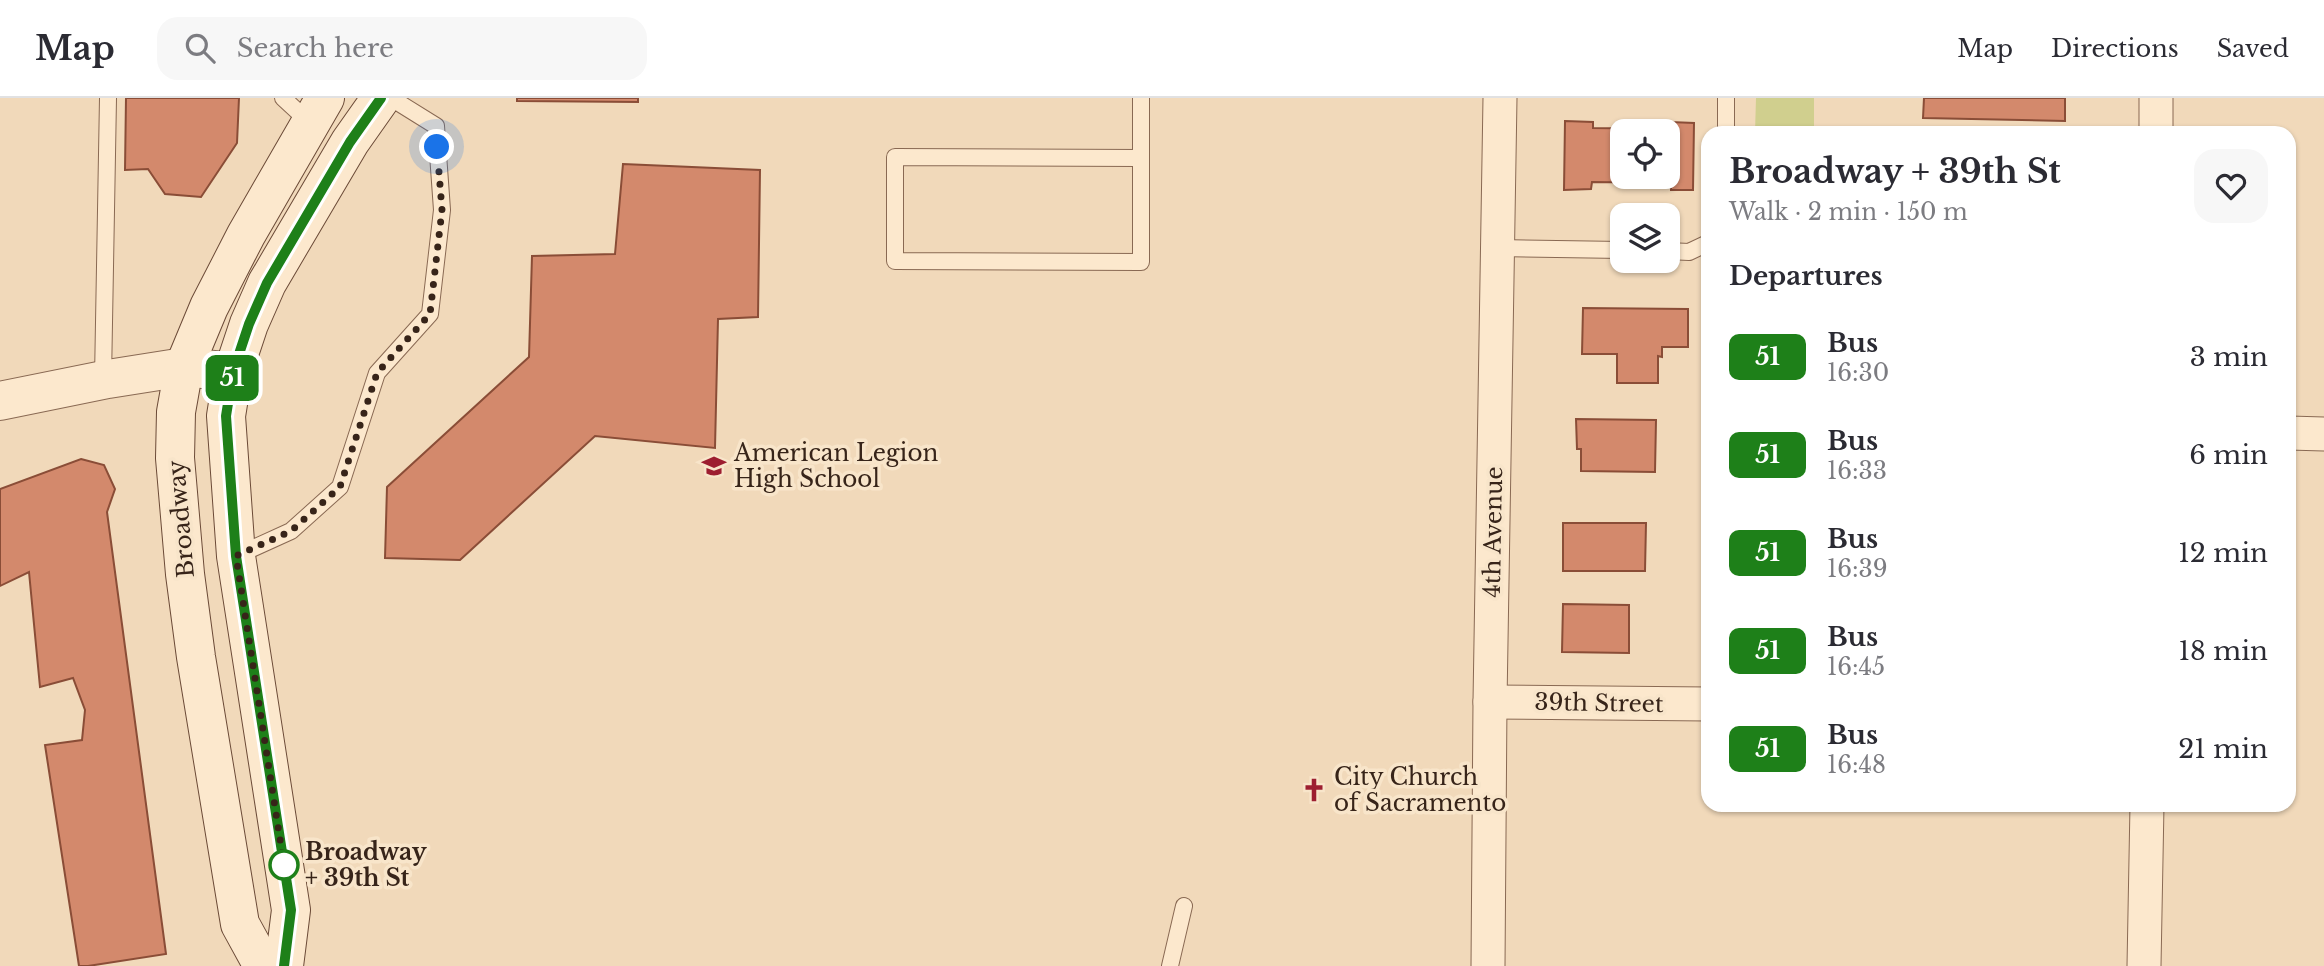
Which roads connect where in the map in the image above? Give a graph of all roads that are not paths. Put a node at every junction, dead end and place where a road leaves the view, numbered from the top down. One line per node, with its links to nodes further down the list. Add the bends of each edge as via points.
1 (108, 98): 18 (lane)
2 (381, 98): 17 (main road, via 267,283)
3 (391, 98): 22 (lane, via 436,126 442,210 430,314 377,373 340,487 291,531)
4 (1141, 98): 11 (lane)
5 (1500, 98): 13 (street, 4th Avenue)
6 (1726, 98): 9 (lane)
7 (2156, 98): 10 (street)
8 (306, 106): 16 (main road, Broadway)
9 (1726, 126)
10 (2156, 126)
11 (1140, 158): 11 (lane, via 1141,262 895,261 895,157)
12 (1701, 246): 15 (lane)
13 (1497, 248): 14 (lane); 23 (street, 4th Avenue)
14 (1610, 250)
15 (1680, 251)
16 (184, 367): 17 (main road); 18 (main road); 27 (main road, Broadway, via 176,412 175,458 185,574 240,924)
17 (233, 372): 22 (main road, via 226,416)
18 (103, 380): 19 (main road)
19 (0, 401)
20 (2296, 433): 21 (street)
21 (2324, 434)
22 (236, 556): 28 (main road, via 291,910)
23 (1490, 702): 24 (street, 39th Street); 30 (street, 4th Avenue)
24 (1701, 704)
25 (2147, 812): 31 (street)
26 (1184, 906): 29 (lane)
27 (263, 966)
28 (284, 966)
29 (1170, 966)
30 (1488, 966)
31 (2144, 966)

